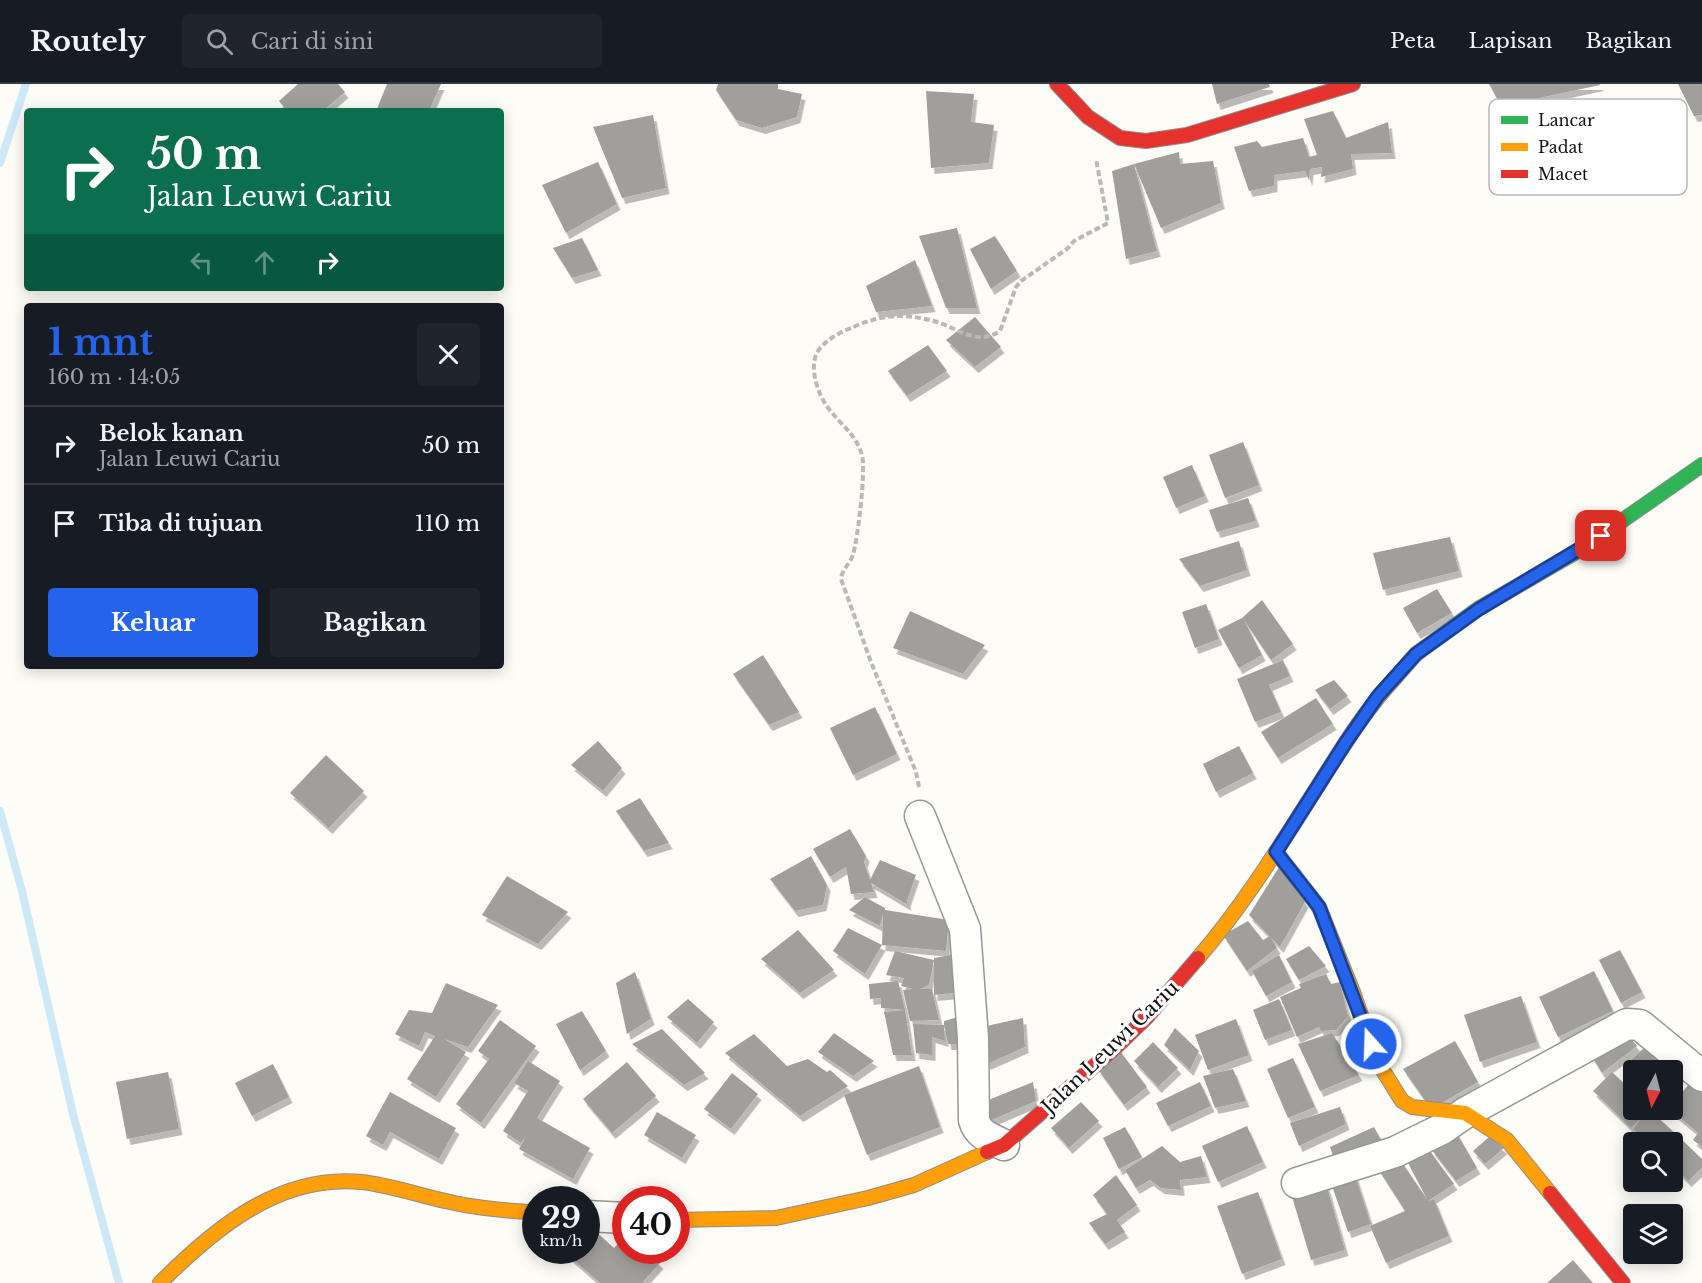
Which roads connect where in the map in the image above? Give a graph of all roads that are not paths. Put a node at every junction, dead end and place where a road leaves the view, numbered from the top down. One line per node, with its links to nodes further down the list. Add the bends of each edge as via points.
1 (1353, 84): 2 (street, via 1187,135 1158,140 1120,138 1088,117)
2 (1061, 86)
3 (1702, 465): 5 (street, Jalan Leuwi Cariu, via 1583,548 1479,609 1416,654 1378,696)
4 (920, 816): 8 (street, via 965,929 975,1127)
5 (1276, 852): 7 (street, via 1319,907 1377,1061 1402,1101 1412,1107); 8 (street, Jalan Leuwi Cariu, via 1211,943 1147,1017)
6 (1702, 1076): 7 (street, via 1640,1025 1627,1024)
7 (1465, 1113): 9 (street, via 1395,1152); 13 (street, via 1507,1140)
8 (1004, 1145): 11 (street, Jalan Leuwi Cariu, via 914,1185 868,1198 776,1218)
9 (1297, 1184)
10 (522, 1211): 12 (street, via 443,1201 353,1181 295,1187 240,1214 188,1254)
11 (690, 1220)
12 (160, 1283)
13 (1623, 1283)

